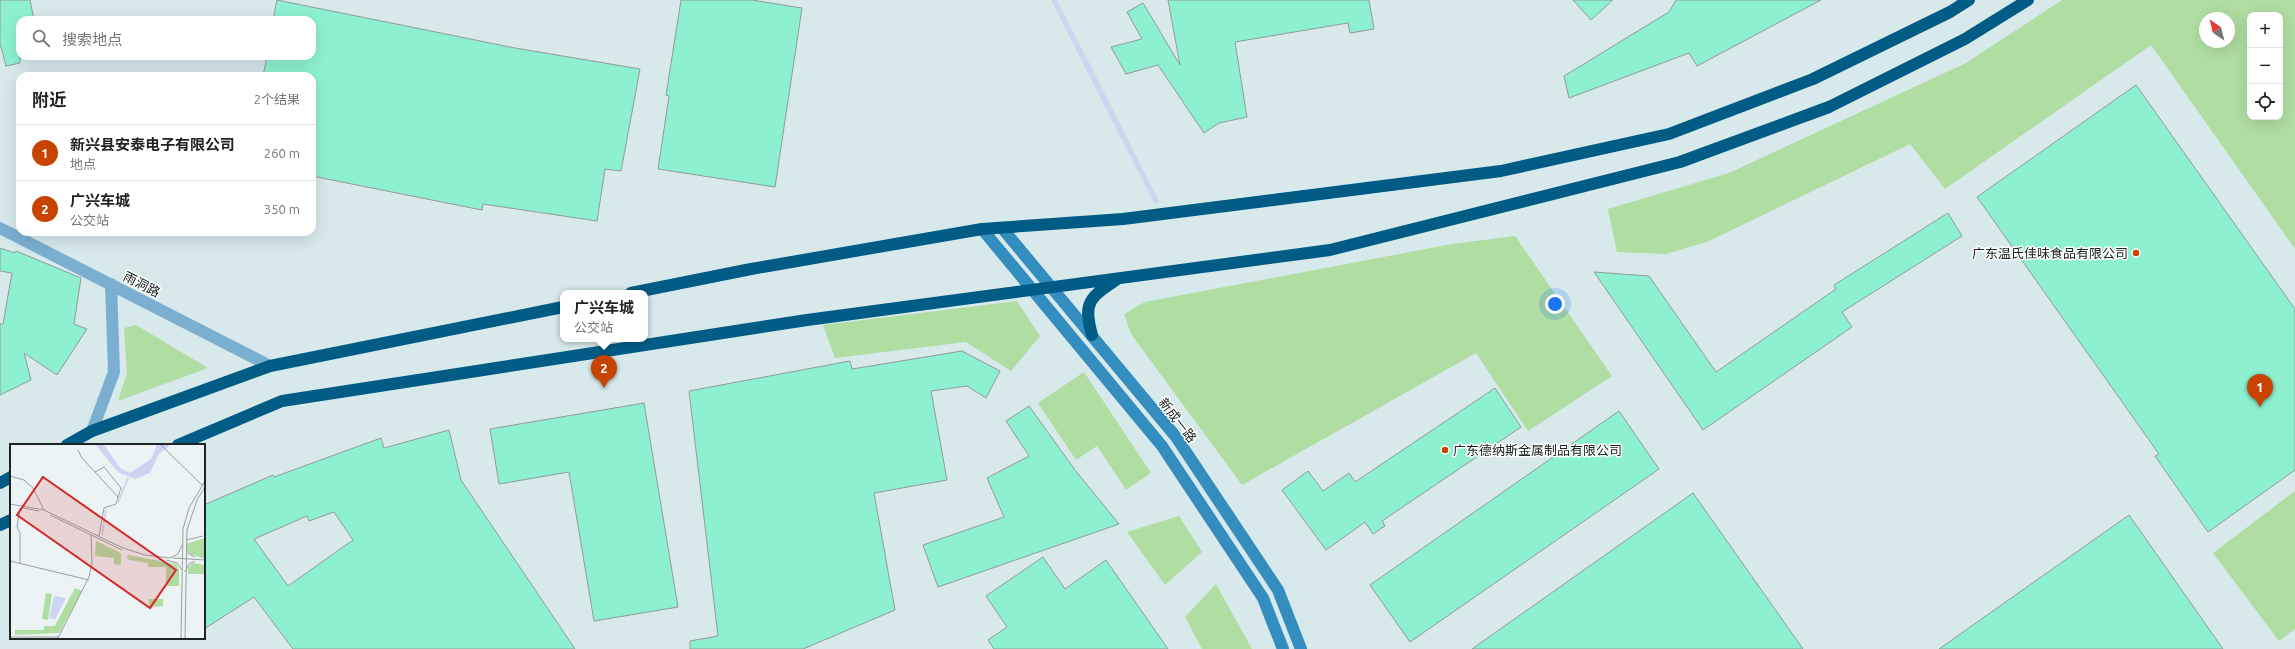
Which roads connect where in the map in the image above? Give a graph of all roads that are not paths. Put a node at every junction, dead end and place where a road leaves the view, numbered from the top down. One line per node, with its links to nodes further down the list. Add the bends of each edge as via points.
1 (1969, 0): 4 (highway, via 1950,12 1813,79 1669,134 1501,171 1123,219)
2 (2028, 0): 6 (highway, via 1966,39 1829,107 1680,162 1585,188 1330,250)
3 (0, 228): 7 (street, 雨洞路)
4 (1002, 228): 5 (highway); 8 (street, 新成一路)
5 (982, 229): 9 (highway, via 758,267); 10 (street)
6 (1119, 278): 8 (highway); 12 (highway, via 1099,291 1091,300 1086,315)
7 (111, 284): 13 (street, 雨洞路); 14 (street, via 114,372)
8 (1053, 287): 10 (highway); 12 (street, 新成一路)
9 (646, 290)
10 (1032, 290): 16 (highway, via 807,320 282,401); 21 (street, via 1162,446 1263,598)
11 (560, 308): 13 (highway)
12 (1092, 335): 22 (street, 新成一路, via 1176,436 1278,590)
13 (270, 366): 14 (highway)
14 (92, 431): 15 (highway)
15 (69, 444)
16 (180, 444)
17 (10, 478): 18 (highway)
18 (0, 483)
19 (10, 520): 20 (highway)
20 (0, 525)
21 (1283, 649)
22 (1301, 649)

